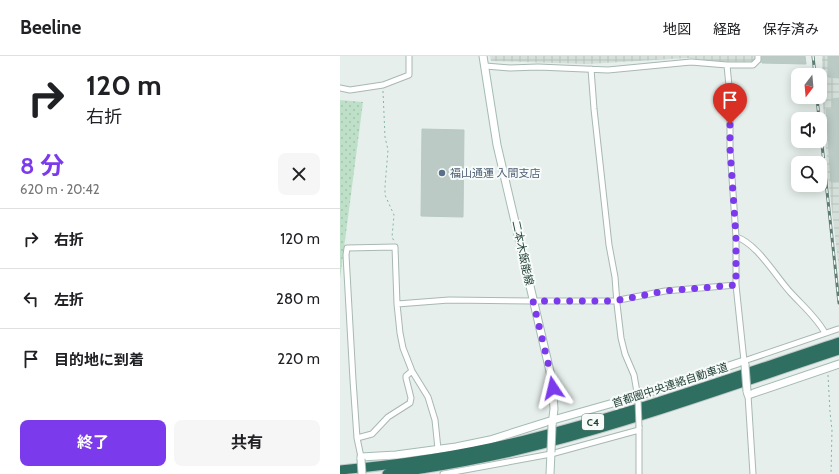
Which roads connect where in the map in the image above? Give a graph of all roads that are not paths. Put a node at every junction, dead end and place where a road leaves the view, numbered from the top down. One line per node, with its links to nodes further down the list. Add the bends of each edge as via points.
1 (409, 56): 7 (street, via 409,75 383,85 350,90)
2 (483, 56): 5 (street, 二本木飯能線)
3 (758, 56): 4 (street, via 753,65)
4 (727, 65): 6 (street, via 691,62 608,70); 8 (street)
5 (485, 66): 6 (street); 11 (street, 二本木飯能線, via 497,146)
6 (591, 69): 10 (street)
7 (340, 88)
8 (736, 237): 9 (street); 14 (street, via 747,242 765,260)
9 (736, 285): 10 (street, via 665,291); 17 (street)
10 (617, 300): 11 (street); 21 (street, via 623,346 634,375)
11 (533, 301): 12 (street, via 449,300); 22 (street, 二本木飯能線, via 552,380)
12 (397, 304): 19 (street, via 400,333); 24 (street, via 395,247 347,248)
13 (838, 329): 14 (street)
14 (825, 333): 17 (street)
15 (839, 342): 28 (highway, 首都圏中央連絡自動車道 / C4, via 655,403 535,437 467,453)
16 (839, 350): 30 (highway, 首都圏中央連絡自動車道 / C4, via 603,427 469,461)
17 (745, 363): 20 (street, bridge); 21 (street)
18 (839, 364): 20 (street)
19 (412, 371): 24 (street, via 406,376 410,403 388,417 372,434); 25 (street, via 428,397 435,420)
20 (748, 393): 34 (street)
21 (638, 397): 22 (street); 23 (street, bridge)
22 (552, 423): 25 (street, via 490,440); 26 (street, 二本木飯能線, bridge)
23 (639, 429): 26 (street); 33 (street)
24 (357, 438): 27 (street)
25 (438, 449): 27 (street)
26 (551, 453): 31 (street); 32 (street, 二本木飯能線)
27 (361, 458): 29 (street, bridge)
28 (340, 470)
29 (362, 474)
30 (387, 474)
31 (443, 474)
32 (550, 474)
33 (639, 474)
34 (754, 474)

